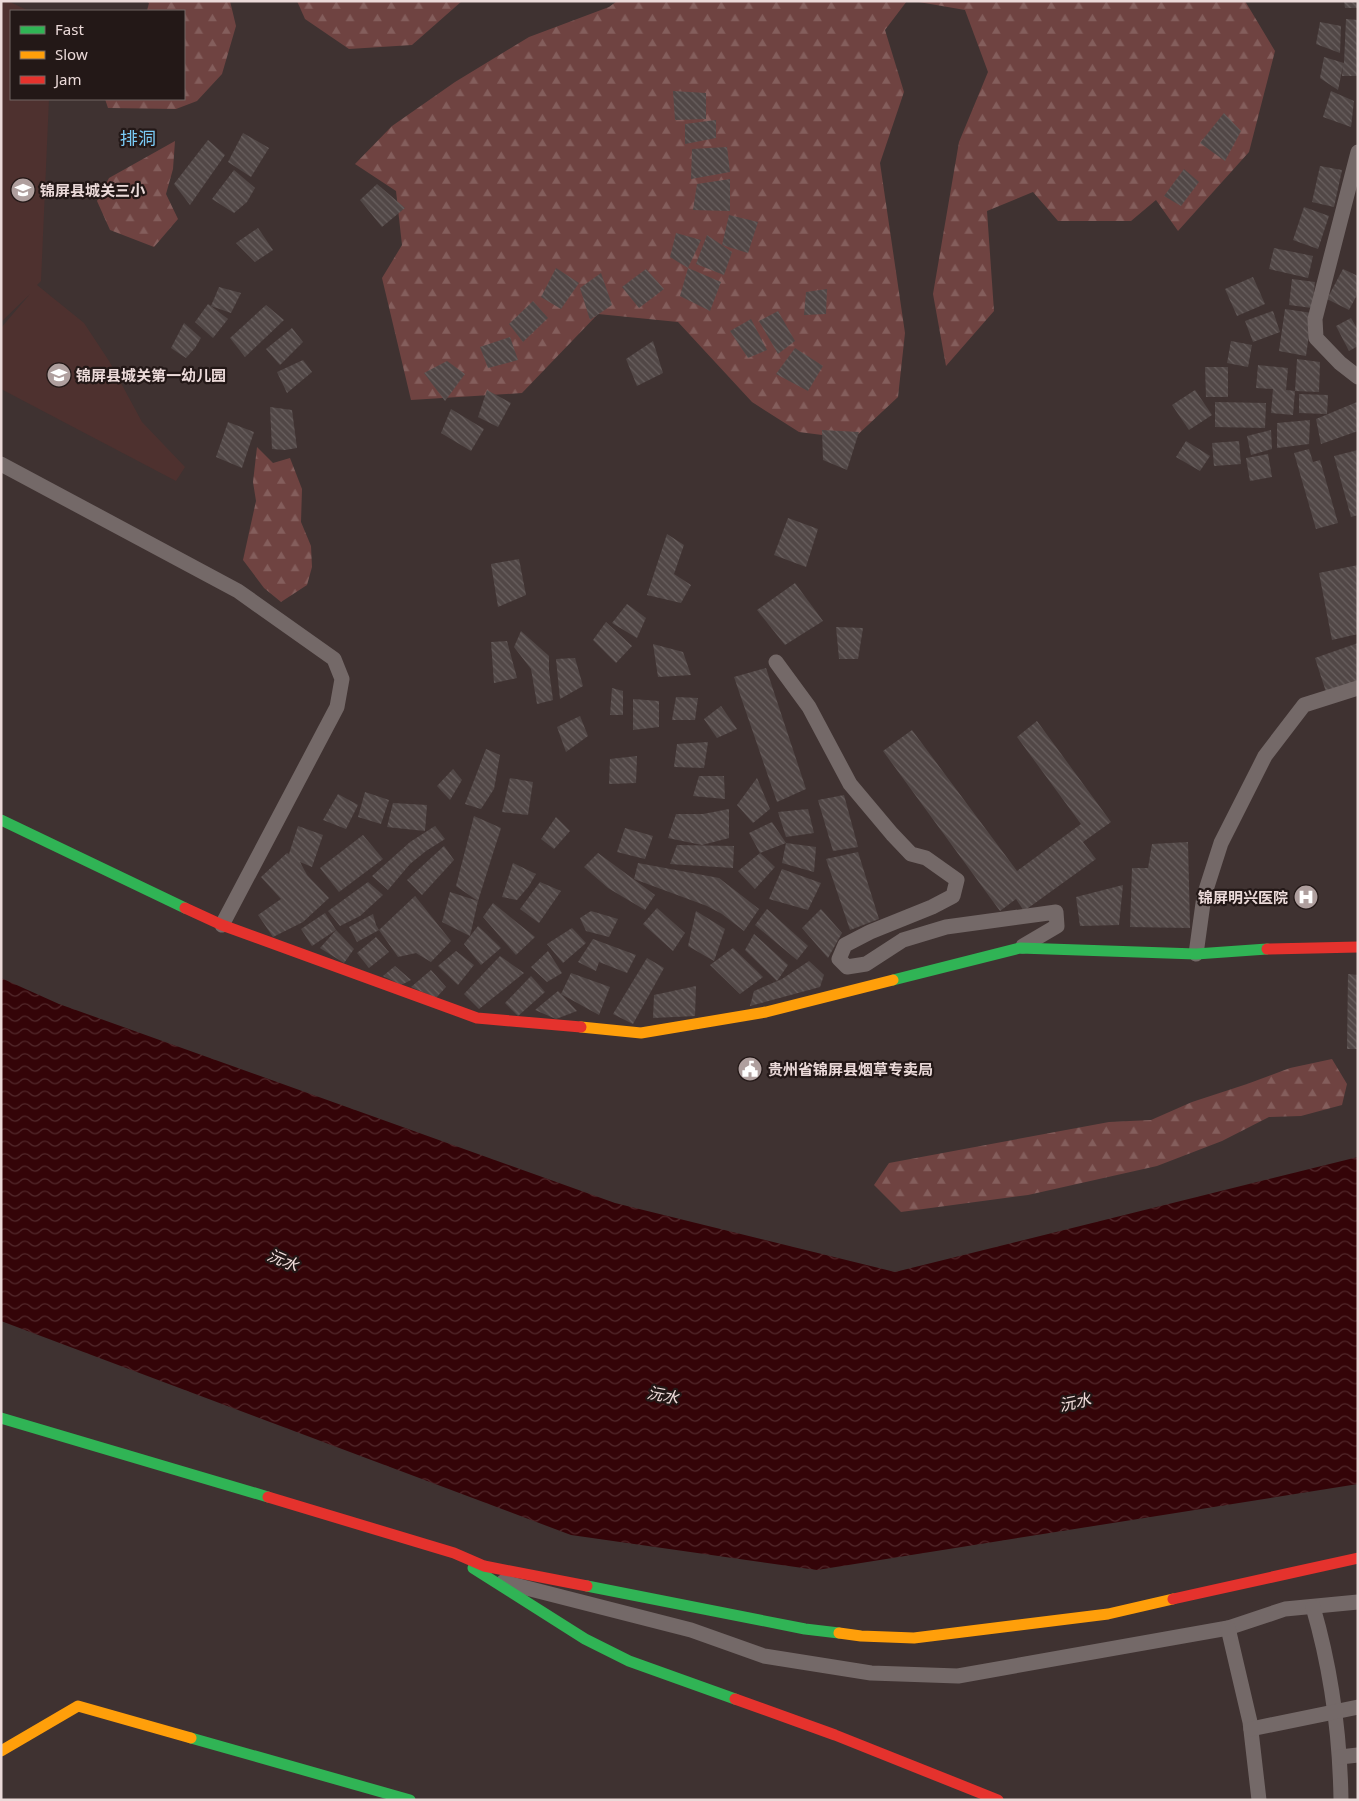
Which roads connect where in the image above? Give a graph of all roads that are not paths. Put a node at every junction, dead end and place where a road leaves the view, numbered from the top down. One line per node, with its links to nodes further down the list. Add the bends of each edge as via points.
1 (1358, 152): 2 (street, via 1315,319 1316,338)
2 (1358, 376)
3 (1, 464): 7 (street, via 238,591 334,659 342,679 337,707)
4 (776, 662): 9 (street, via 809,707 850,784 911,854 926,858 957,880 953,896 870,932 845,946 839,959 847,967 866,964 902,940 946,927 1056,912 1057,926)
5 (1358, 688): 10 (street, via 1304,705 1265,756 1221,843 1204,896)
6 (1, 820): 7 (street)
7 (222, 925): 9 (street, via 477,1018 641,1033 766,1012)
8 (1358, 947): 10 (street)
9 (1020, 948): 10 (street)
10 (1196, 954)
11 (1, 1418): 12 (street)
12 (454, 1553): 13 (street, via 484,1566 805,1629 914,1638 1108,1614); 14 (street)
13 (1358, 1558)
14 (485, 1577): 17 (street, via 691,1630 764,1656 871,1673 958,1676); 25 (street, via 585,1639 629,1661 835,1735)
15 (1358, 1602): 16 (street)
16 (1313, 1607): 17 (street, via 1284,1609); 19 (street, via 1322,1638)
17 (1228, 1628): 20 (street)
18 (1358, 1707): 19 (street)
19 (1334, 1712): 20 (street); 23 (street)
20 (1251, 1729): 26 (street)
21 (1, 1751): 24 (street, via 78,1706)
22 (1358, 1755): 23 (street)
23 (1340, 1757): 27 (street)
24 (410, 1800)
25 (998, 1800)
26 (1259, 1800)
27 (1341, 1800)

